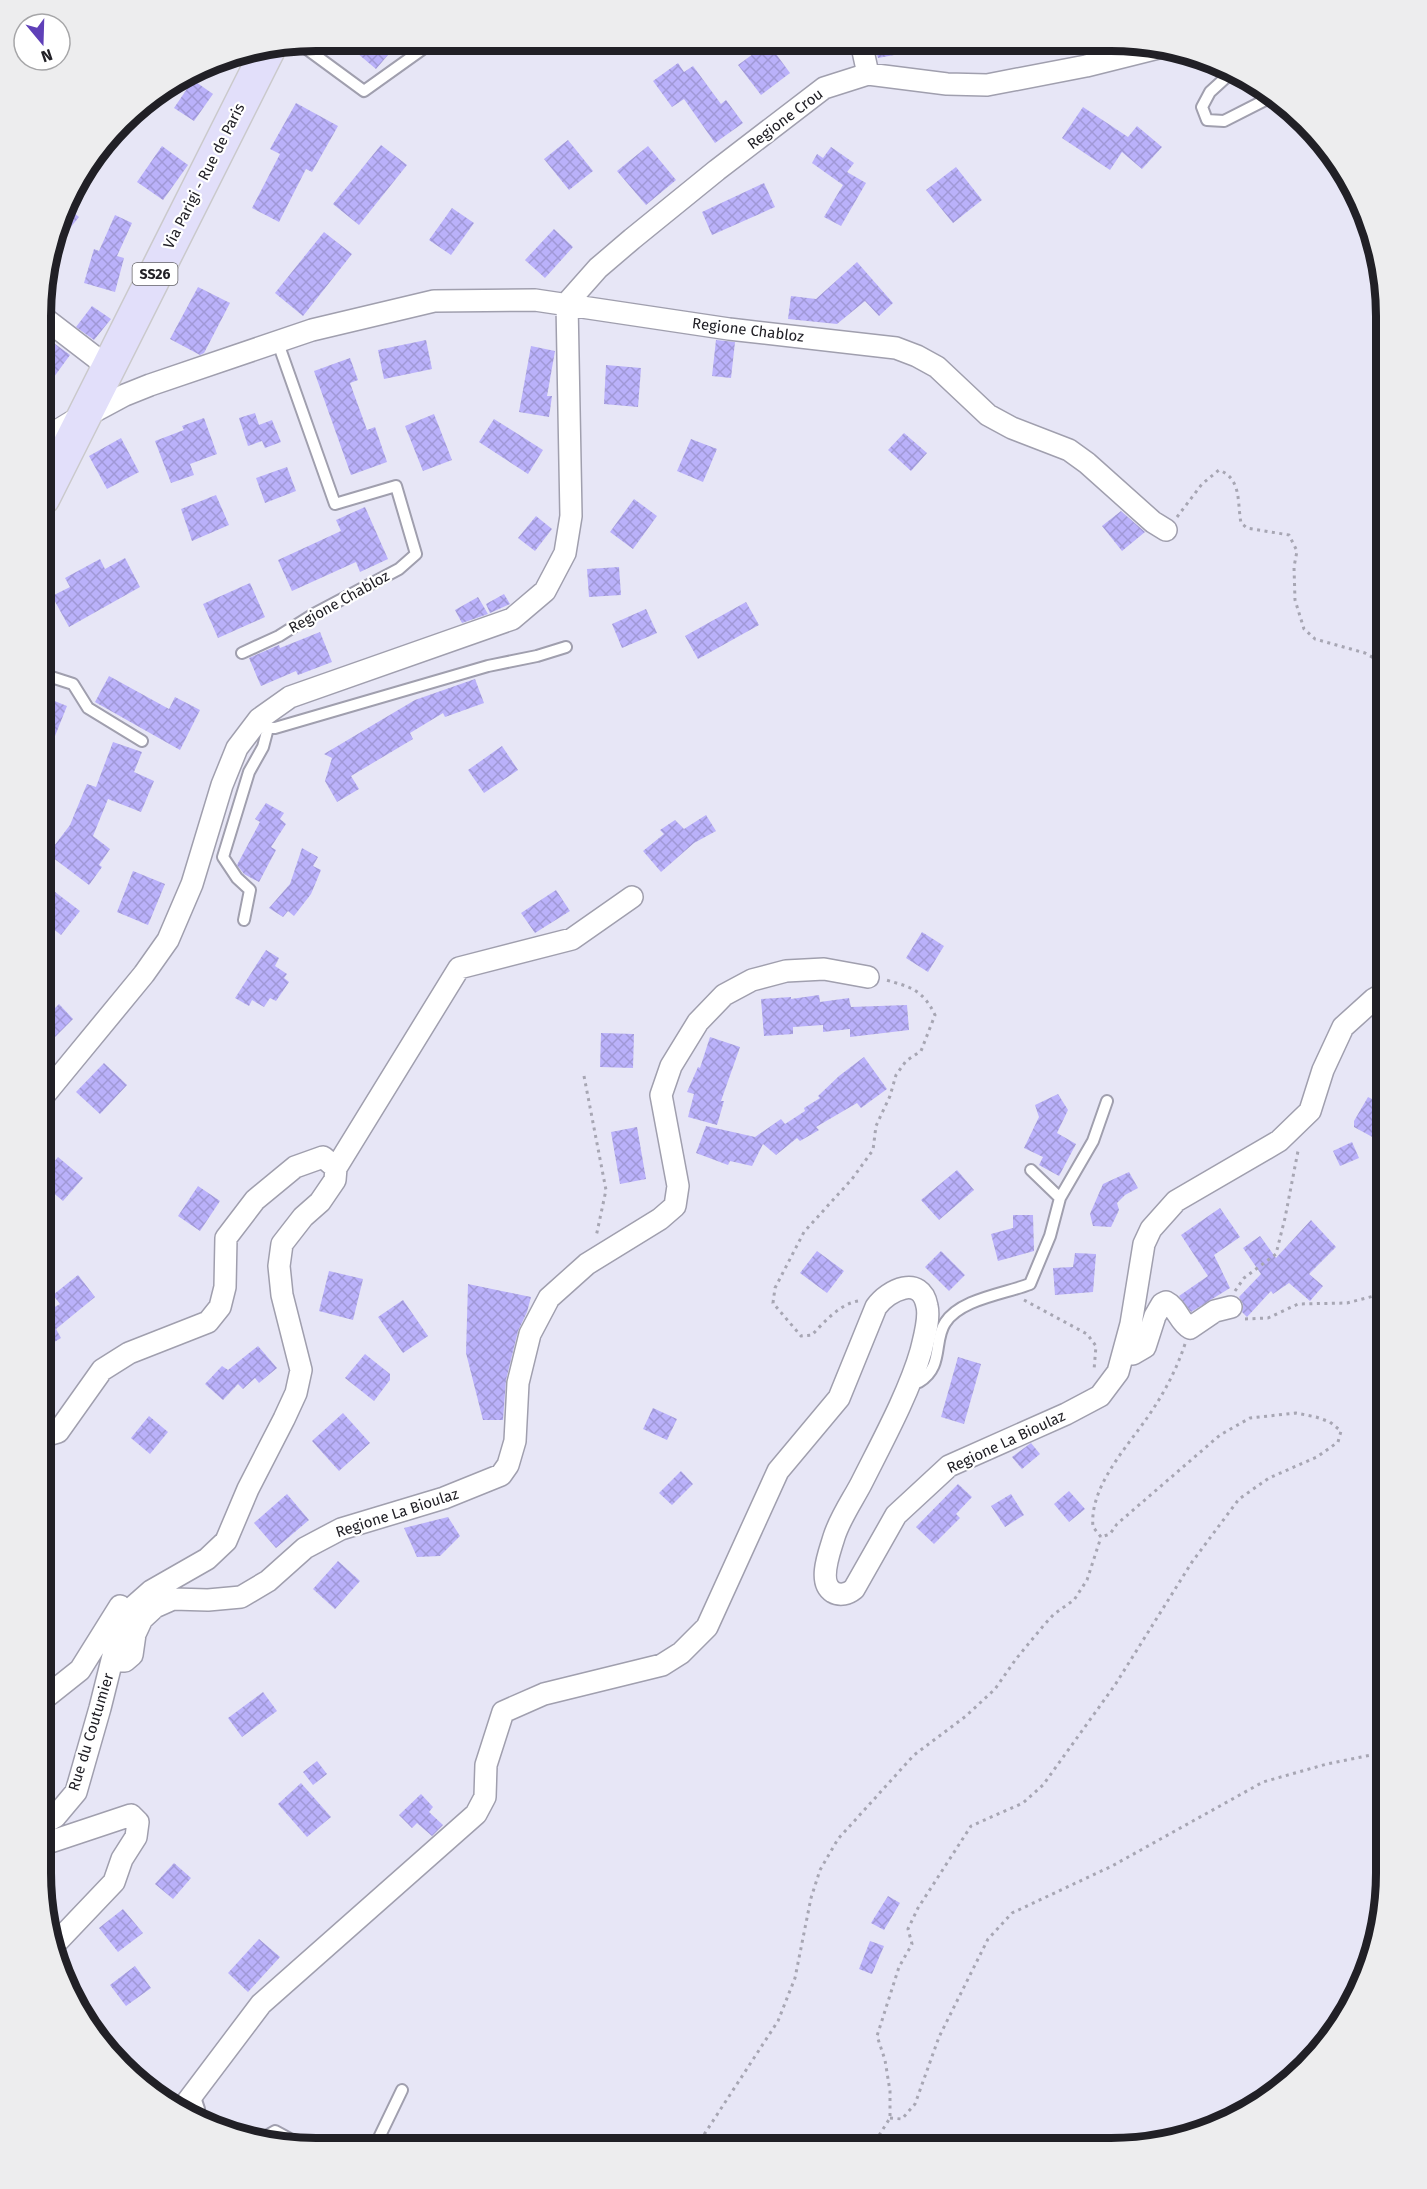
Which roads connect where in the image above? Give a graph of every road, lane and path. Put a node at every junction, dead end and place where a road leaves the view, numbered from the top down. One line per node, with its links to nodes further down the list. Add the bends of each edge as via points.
1 (310, 51): 2 (lane, via 364,91)
2 (420, 51)
3 (863, 51): 6 (street)
4 (1139, 53): 6 (street, Regione Crou, via 987,85)
5 (265, 56): 12 (main road, Via Parigi - Rue de Paris / SS26)
6 (868, 74): 9 (street, Regione Crou, via 824,88 598,268)
7 (1226, 77): 8 (lane, via 1202,106 1207,120 1224,121)
8 (1264, 100)
9 (567, 303): 11 (street, Regione Chabloz, via 434,301 312,330); 16 (street, Regione Chabloz, via 729,329 896,348 945,374 988,415 1070,450); 21 (street, via 571,516 565,553 545,591 512,618 290,697 259,719)
10 (51, 323): 12 (street)
11 (278, 343): 13 (street, Regione Chabloz, via 125,395); 18 (lane, Regione Chabloz, via 335,504 396,486 416,554 399,569)
12 (108, 367): 13 (main road, Via Parigi - Rue de Paris / SS26)
13 (84, 417): 14 (street); 15 (main road, Via Parigi - Rue de Paris / SS26)
14 (51, 437)
15 (51, 481)
16 (1166, 530): 19 (path, via 1202,484 1219,470 1227,473 1236,485 1241,523 1247,528 1289,536 1294,543 1295,600 1304,628 1315,639)
17 (566, 646): 21 (lane, via 275,728)
18 (242, 653)
19 (1376, 659)
20 (51, 677): 22 (lane, via 73,684 88,708)
21 (260, 728): 24 (lane, via 263,747 249,772 223,857 250,890); 28 (street, via 237,748 202,856 168,940)
22 (141, 741)
23 (632, 897): 31 (street, via 572,939 459,968)
24 (244, 920)
25 (868, 976): 34 (street, Regione La Bioulaz, via 824,969 786,971 752,980 724,995 698,1022 671,1066 661,1095 678,1186 675,1206); 37 (path, via 921,994 935,1015 921,1051 906,1061 896,1076 876,1126 873,1150 804,1232 775,1288 773,1303 801,1336 812,1335 850,1302 864,1299)
26 (1376, 998): 30 (street, via 1343,1027 1310,1111)
27 (584, 1076): 34 (path, via 606,1190)
28 (51, 1087)
29 (1107, 1101): 33 (lane, via 1093,1141)
30 (1295, 1127): 38 (path, via 1298,1151 1276,1254 1244,1278 1229,1302); 40 (street, via 1280,1141 1176,1201 1151,1229 1144,1244)
31 (336, 1168): 43 (street, via 323,1156 295,1167 255,1200 226,1238 225,1287 220,1307 208,1322 129,1353 102,1370 58,1432); 45 (street, via 335,1180 320,1202 282,1244 282,1295 301,1370 296,1393 225,1541 207,1559)
32 (1031, 1170): 33 (lane)
33 (1060, 1198): 35 (lane, via 1050,1236 1030,1284)
34 (587, 1264): 46 (street, Regione La Bioulaz, via 549,1298 530,1334 518,1383 515,1441 501,1475 444,1498 341,1529 305,1548 268,1581 241,1597 173,1599 155,1607 142,1619 132,1655 125,1661)
35 (1010, 1292): 41 (path, via 1087,1334 1096,1346); 42 (lane, via 957,1310 944,1324 935,1363 925,1378 919,1382)
36 (1376, 1296): 38 (path, via 1347,1304 1298,1304 1256,1320 1244,1319)
37 (876, 1307): 42 (street, Regione La Bioulaz, via 898,1288 920,1292 924,1298 928,1312 921,1350); 53 (street, Regione La Bioulaz, via 838,1398 778,1471 707,1627 681,1653 662,1665 544,1694 503,1712 486,1765 485,1797 477,1814 261,2004)
38 (1231, 1307): 39 (street, via 1215,1311)
39 (1190, 1328): 40 (street, via 1170,1304 1162,1304 1145,1347 1133,1354); 44 (path, via 1178,1366 1110,1471 1094,1508 1093,1527)
40 (1123, 1354): 42 (street, Regione La Bioulaz, via 1118,1372 1100,1396 949,1466 896,1515 854,1589 845,1594 835,1593 827,1586 825,1576 835,1534)
41 (1094, 1370)
42 (910, 1378)
43 (51, 1434)
44 (1101, 1537): 55 (path, via 1110,1534 1220,1435 1250,1418 1296,1413 1330,1422 1341,1431 1338,1442 1317,1457 1269,1478 1239,1499 1192,1562 1115,1685 1043,1785 1023,1803 971,1826 908,1929 912,1944 899,1967 877,2036 890,2091); 59 (path, via 1087,1580 1074,1600 1044,1624 995,1689 914,1755 838,1839 820,1870 795,1978 778,2021)
45 (160, 1586): 46 (street, via 134,1606 120,1629); 47 (street, via 148,1583 132,1591 80,1670)
46 (112, 1661): 49 (street, Rue du Coutumier, via 76,1792)
47 (51, 1693)
48 (1376, 1754): 55 (path, via 1263,1782 1112,1866 1012,1913 988,1939 964,1985 939,2037 915,2104 902,2119)
49 (51, 1819)
50 (51, 1841): 51 (street, via 131,1815 138,1822 136,1837 114,1882)
51 (59, 1939)
52 (402, 2090): 58 (lane)
53 (187, 2102): 54 (lane)
54 (198, 2111)
55 (890, 2118): 60 (path)
56 (269, 2134): 57 (lane, via 275,2131)
57 (285, 2136)
58 (379, 2138)
59 (702, 2138)
60 (877, 2138)

